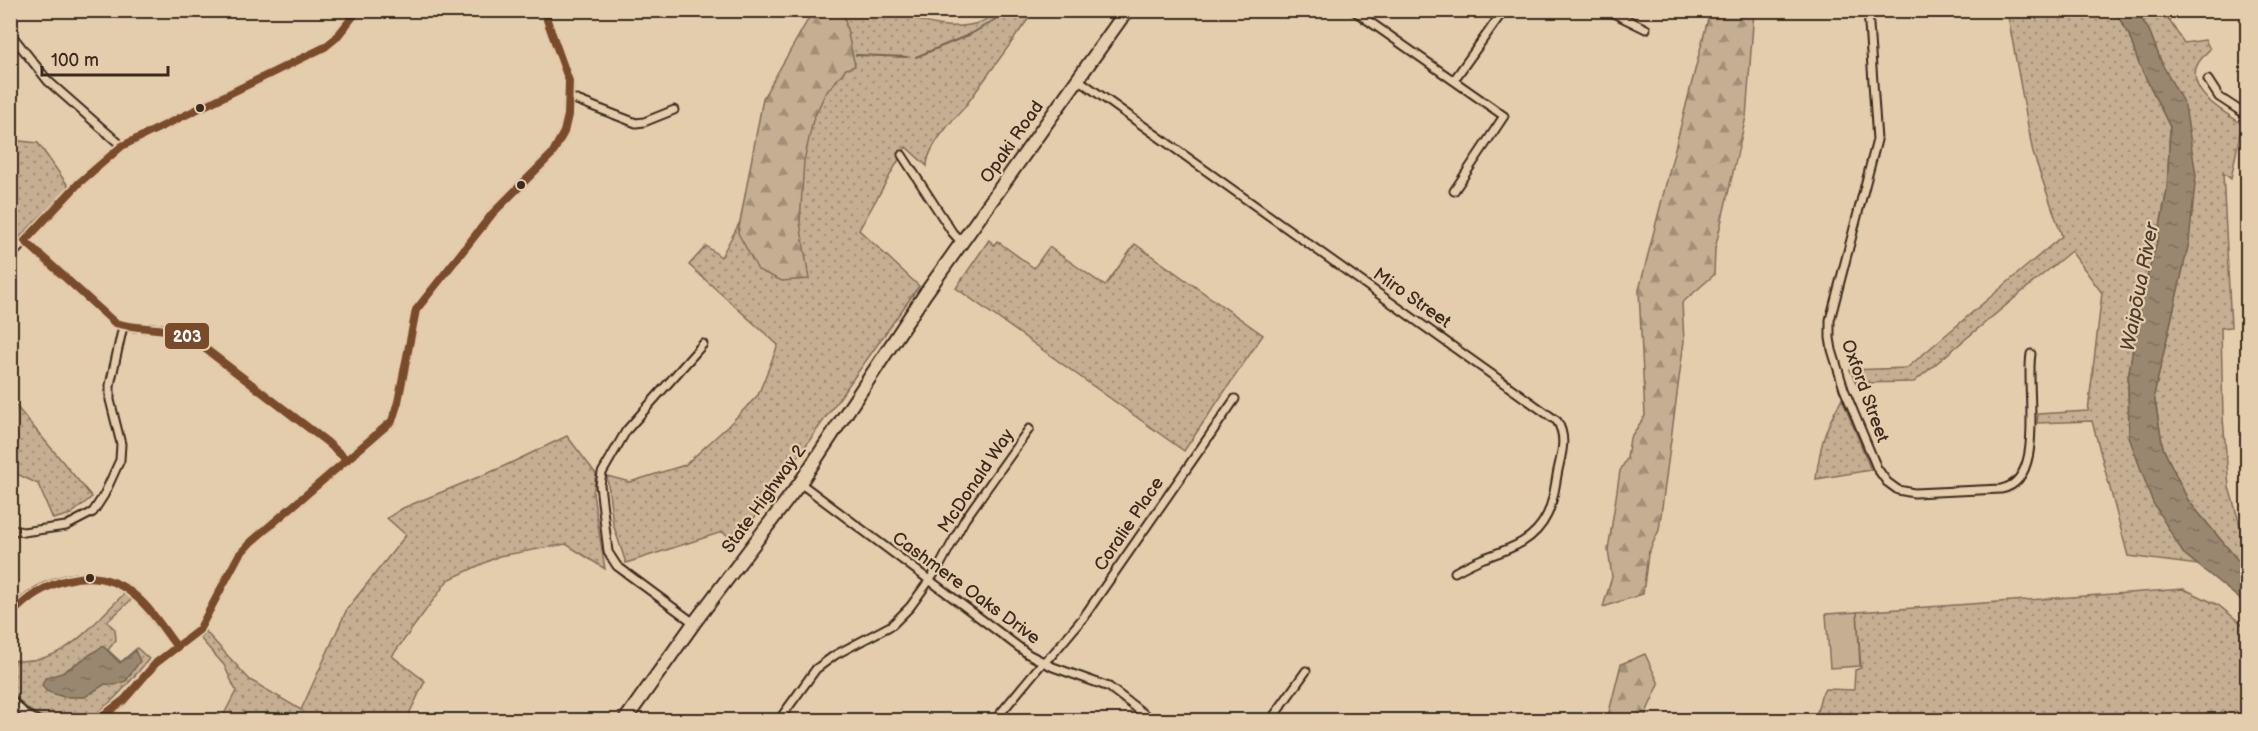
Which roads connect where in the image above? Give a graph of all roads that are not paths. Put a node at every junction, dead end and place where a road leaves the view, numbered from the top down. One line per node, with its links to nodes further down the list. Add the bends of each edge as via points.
1 (358, 10): 16 (street, via 325,47)
2 (547, 10): 13 (street, via 551,34 569,81)
3 (1127, 10): 10 (highway, Opaki Road)
4 (1353, 10): 11 (street)
5 (1504, 10): 11 (street)
6 (1607, 10): 8 (street)
7 (1868, 10): 25 (street, Oxford Street, via 1877,140 1830,320 1830,338 1844,388 1877,468 1887,482 1898,490 1914,493 2001,489 2019,480 2031,449)
8 (1646, 29)
9 (10, 33): 16 (street, via 48,81)
10 (1078, 80): 20 (highway, Opaki Road); 31 (street, Miro Street, via 1557,421 1564,442 1551,503 1539,527 1514,548)
11 (1454, 80): 18 (street, via 1504,116)
12 (2208, 80): 15 (street, via 2219,97)
13 (569, 97): 14 (street, via 636,123); 28 (street, via 559,144 493,213 416,310 392,421)
14 (674, 110)
15 (2247, 116)
16 (122, 146): 19 (street, via 79,183)
17 (902, 155): 20 (street)
18 (1454, 191)
19 (25, 241): 21 (street); 23 (street, via 106,316)
20 (963, 244): 22 (highway, Opaki Road)
21 (10, 257)
22 (925, 294): 29 (highway, State Highway 2)
23 (123, 326): 28 (street, via 166,328 190,337); 30 (street, via 110,385 121,444 120,460 104,495 93,512 66,526 23,532)
24 (703, 344): 34 (street, via 626,431 602,473 600,485 612,560)
25 (2031, 354)
26 (1235, 399): 36 (street, Coralie Place, via 1083,618)
27 (1029, 429): 32 (street, McDonald Way, via 965,519)
28 (347, 460): 35 (street, via 239,555 199,630)
29 (800, 483): 32 (street, Cashmere Oaks Drive); 34 (highway, State Highway 2)
30 (10, 529)
31 (1455, 572)
32 (930, 581): 36 (street, Cashmere Oaks Drive); 42 (street, McDonald Way, via 892,625 816,669)
33 (10, 617): 35 (street, via 32,595 49,585 95,578 126,588)
34 (694, 623): 41 (highway, State Highway 2)
35 (177, 647): 40 (street, via 156,663 124,700)
36 (1043, 662): 43 (street, Coralie Place); 44 (street, Cashmere Oaks Drive, via 1109,687)
37 (1306, 671): 45 (street)
38 (10, 699): 39 (street)
39 (36, 720)
40 (97, 720)
41 (625, 720)
42 (779, 720)
43 (995, 720)
44 (1152, 720)
45 (1271, 720)

